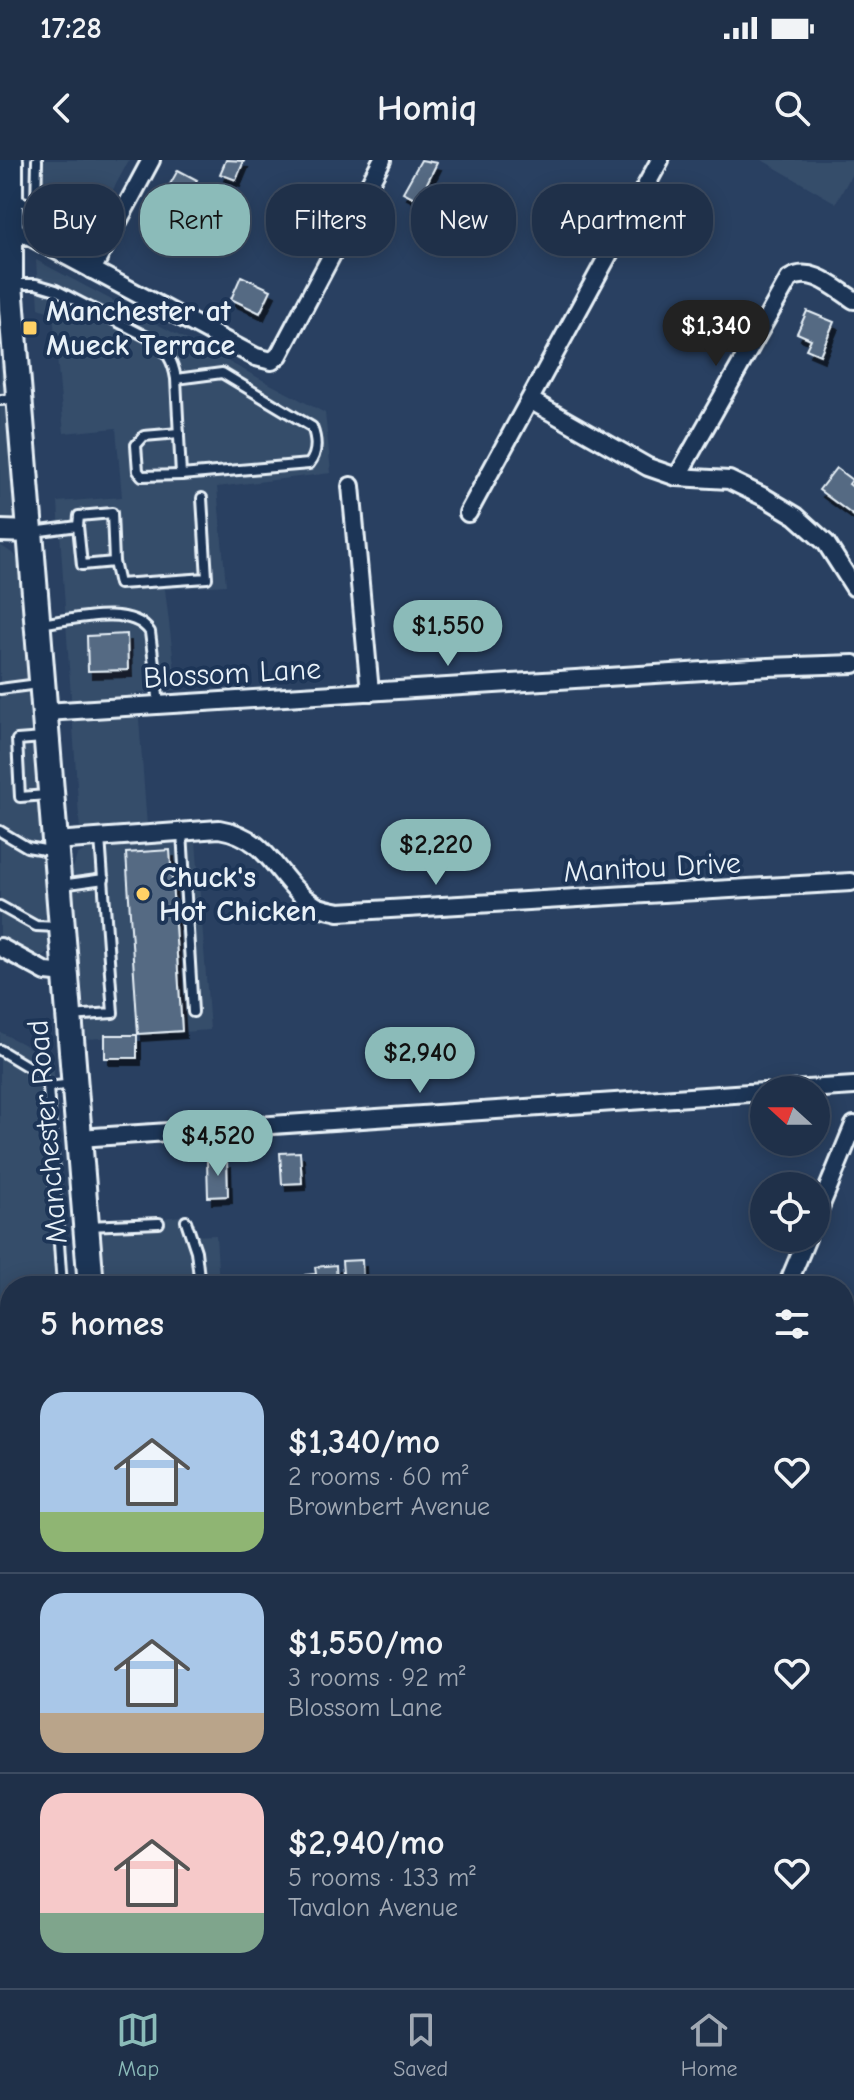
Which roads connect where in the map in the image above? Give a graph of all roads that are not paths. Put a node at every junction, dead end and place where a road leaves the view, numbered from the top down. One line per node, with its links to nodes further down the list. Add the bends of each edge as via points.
1 (10, 160): 7 (main road, Manchester Road)
2 (37, 160): 6 (lane)
3 (151, 160): 12 (street)
4 (382, 160): 12 (street, via 272,361)
5 (660, 160): 17 (street)
6 (36, 184)
7 (8, 197): 8 (lane); 9 (main road, Manchester Road)
8 (24, 203)
9 (4, 228): 10 (street); 13 (main road, Manchester Road)
10 (24, 234)
11 (67, 256): 12 (street)
12 (92, 270)
13 (10, 284): 15 (lane, via 56,290 153,340 167,352); 16 (main road, Manchester Road)
14 (854, 300): 20 (street, via 812,274 789,279)
15 (176, 379): 18 (lane); 19 (lane, via 222,373 312,427 316,436 309,464)
16 (10, 400): 26 (main road, Manchester Road)
17 (530, 400): 20 (street, via 633,460); 23 (street)
18 (179, 433): 19 (lane); 19 (lane, via 144,436 136,445 142,476)
19 (181, 475)
20 (677, 477): 28 (street, via 729,480 796,516 826,543)
21 (351, 486): 33 (street)
22 (202, 498): 27 (lane, via 207,578 119,584)
23 (468, 513)
24 (78, 526): 26 (lane); 27 (lane, via 82,565); 27 (lane, via 79,516 112,513)
25 (0, 531): 26 (street)
26 (32, 532): 29 (main road, Manchester Road)
27 (114, 562)
28 (854, 587)
29 (38, 625): 31 (main road, Manchester Road); 34 (lane, via 119,615 144,623 150,632)
30 (854, 664): 33 (street, Blossom Lane)
31 (43, 684): 32 (lane); 35 (main road, Manchester Road)
32 (0, 689)
33 (370, 692): 34 (street, Blossom Lane)
34 (159, 705): 35 (street, Blossom Lane)
35 (45, 712): 39 (main road, Manchester Road)
36 (0, 831): 39 (lane, via 27,847)
37 (182, 831): 38 (street, Manitou Drive); 41 (street, Manitou Drive, via 238,832 255,842 304,897 339,912); 47 (lane)
38 (100, 836): 39 (street, Manitou Drive); 40 (lane)
39 (55, 846): 42 (main road, Manchester Road)
40 (104, 879): 42 (lane); 48 (lane, via 113,1013)
41 (853, 882)
42 (59, 885): 44 (main road, Manchester Road)
43 (0, 906): 44 (lane, via 36,926)
44 (62, 927): 46 (main road, Manchester Road)
45 (0, 947): 46 (street, via 46,972)
46 (66, 974): 48 (main road, Manchester Road)
47 (193, 1012)
48 (69, 1016): 50 (main road, Manchester Road)
49 (0, 1050): 52 (lane, via 38,1073)
50 (75, 1084): 52 (lane); 56 (main road, Manchester Road)
51 (854, 1086): 53 (street)
52 (48, 1087): 62 (lane)
53 (830, 1088)
54 (750, 1093): 56 (street)
55 (854, 1125): 57 (street)
56 (79, 1138): 60 (main road, Manchester Road)
57 (830, 1183)
58 (186, 1221): 64 (lane)
59 (159, 1223): 60 (lane)
60 (87, 1226): 63 (main road, Manchester Road)
61 (801, 1252): 65 (street)
62 (61, 1276)
63 (90, 1276)
64 (199, 1276)
65 (791, 1276)

